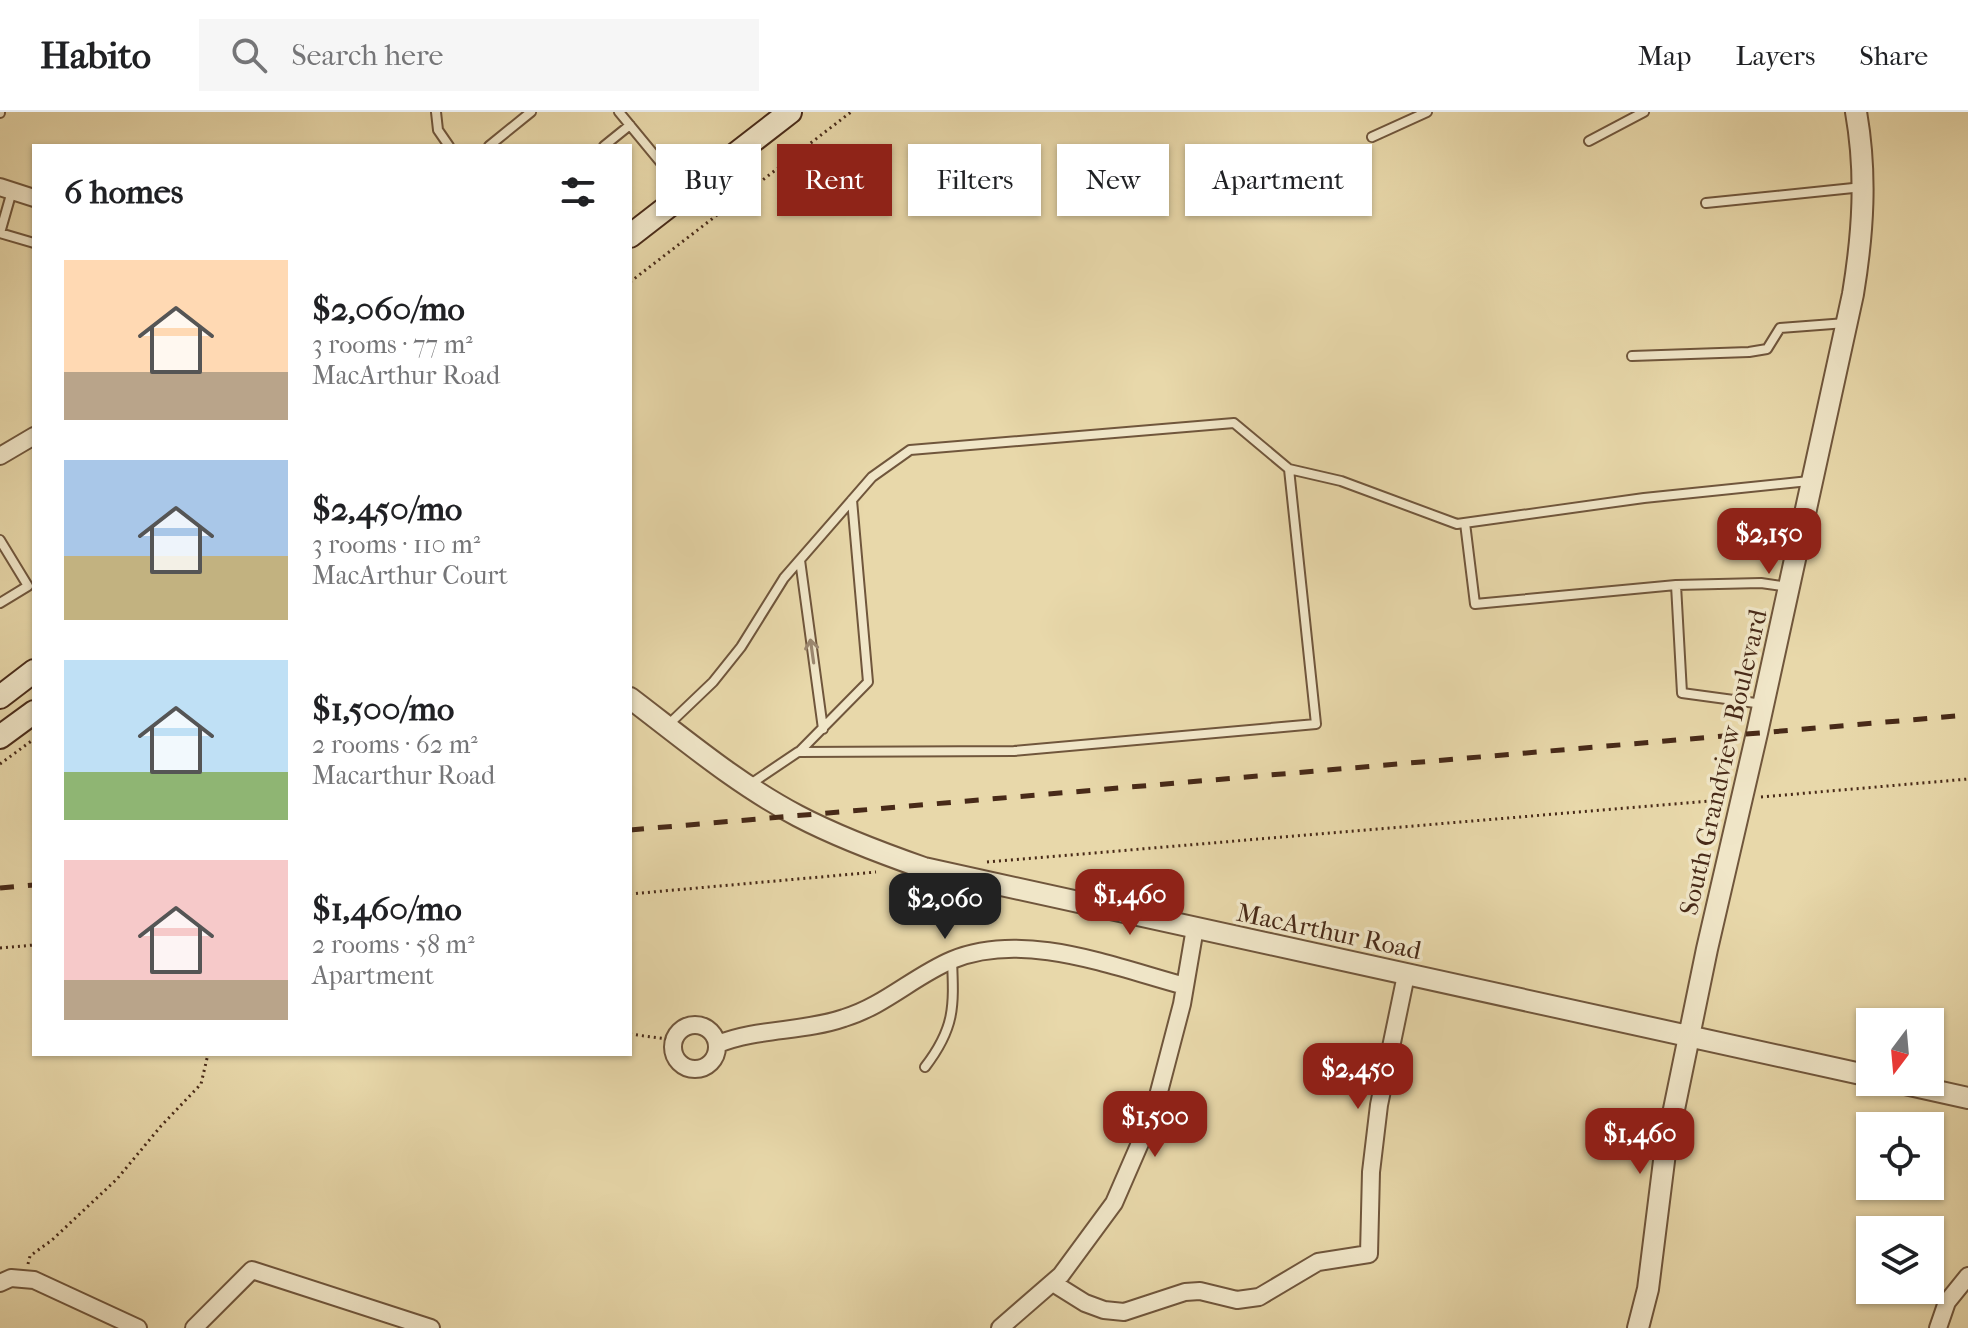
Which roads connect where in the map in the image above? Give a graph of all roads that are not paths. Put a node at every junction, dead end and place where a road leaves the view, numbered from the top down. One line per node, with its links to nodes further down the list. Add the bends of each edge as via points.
1 (436, 112): 11 (lane, via 438,130)
2 (531, 112): 12 (lane)
3 (619, 112): 8 (lane)
4 (790, 112): 14 (main road)
5 (1427, 112): 9 (lane)
6 (1644, 112): 10 (lane)
7 (1856, 112): 16 (street, South Grandview Boulevard)
8 (630, 125): 13 (lane); 15 (lane)
9 (1372, 137)
10 (1589, 141)
11 (448, 144)
12 (491, 144)
13 (606, 144)
14 (749, 144)
15 (656, 157)
16 (1864, 187): 19 (lane); 23 (street, South Grandview Boulevard)
17 (6, 189): 18 (street); 22 (lane, via 0,233)
18 (32, 197)
19 (1706, 203)
20 (656, 216): 21 (main road)
21 (632, 234)
22 (32, 242)
23 (1847, 323): 24 (lane, via 1780,328 1767,349 1749,352); 28 (street, South Grandview Boulevard)
24 (1632, 356)
25 (32, 437): 26 (street)
26 (0, 456)
27 (1289, 469): 29 (lane, via 1234,423 910,450 872,477); 30 (lane); 44 (lane, via 1316,724 1014,751)
28 (1812, 481): 30 (lane); 34 (street, South Grandview Boulevard)
29 (852, 500): 32 (lane); 42 (lane, via 868,682)
30 (1465, 523): 33 (lane, via 1475,604)
31 (0, 540): 35 (lane, via 28,586)
32 (800, 560): 41 (lane, via 741,647); 42 (lane, one-way to 32)
33 (1676, 585): 34 (lane); 39 (lane, via 1682,693)
34 (1789, 587): 39 (street, South Grandview Boulevard)
35 (0, 603)
36 (32, 673): 37 (main road)
37 (0, 697)
38 (632, 700): 41 (street, MacArthur Road)
39 (1764, 704): 50 (street, South Grandview Boulevard)
40 (32, 713): 43 (main road)
41 (667, 726): 45 (street, MacArthur Road)
42 (823, 729): 44 (lane)
43 (0, 737)
44 (798, 752): 45 (lane)
45 (748, 786): 46 (street, MacArthur Road, via 828,831 924,868)
46 (1195, 928): 48 (street, MacArthur Road); 49 (street)
47 (952, 960): 49 (street, via 1008,947 1054,952); 51 (street, via 844,1019); 52 (lane, via 953,1013 943,1044)
48 (1406, 975): 50 (street, MacArthur Road); 58 (street, via 1379,1105 1369,1254 1318,1262 1259,1297 1237,1300 1185,1292 1124,1312 1085,1303)
49 (1185, 986): 58 (street, via 1154,1111 1114,1203)
50 (1689, 1036): 53 (street, MacArthur Road); 63 (street, South Grandview Boulevard)
51 (718, 1044): 51 (street, via 715,1058 697,1069 683,1066 673,1047 683,1028 697,1024 711,1030)
52 (925, 1067)
53 (1856, 1073)
54 (1944, 1093): 55 (street)
55 (1968, 1098)
56 (1968, 1276): 64 (street, via 1947,1302)
57 (0, 1283): 59 (street, via 11,1278 34,1280)
58 (1053, 1283): 62 (street)
59 (138, 1328)
60 (194, 1328): 61 (street, via 252,1270)
61 (431, 1328)
62 (1000, 1328)
63 (1638, 1328)
64 (1938, 1328)

